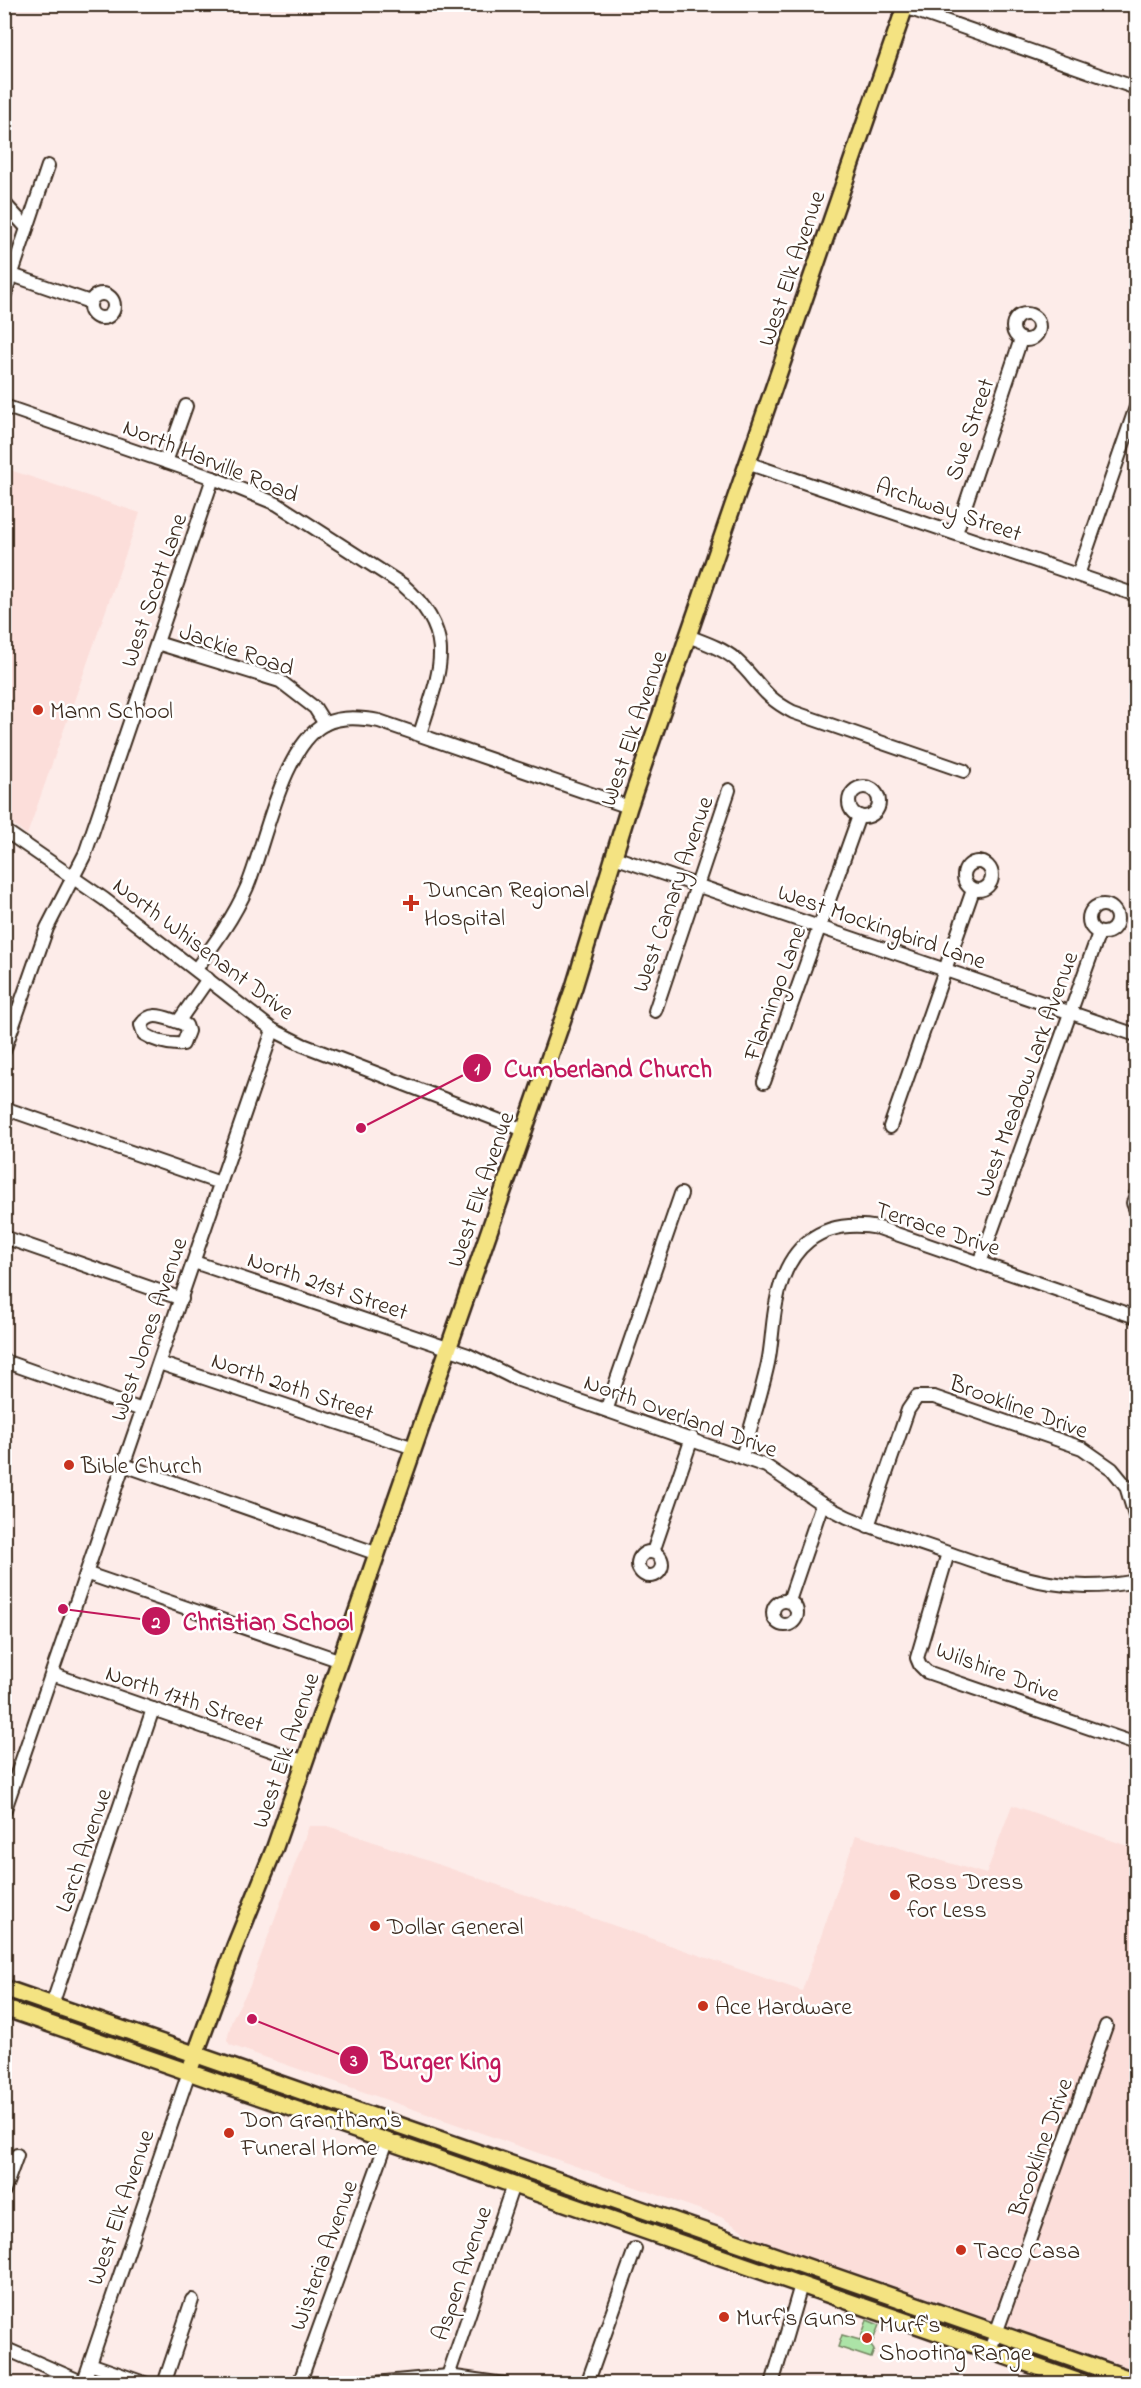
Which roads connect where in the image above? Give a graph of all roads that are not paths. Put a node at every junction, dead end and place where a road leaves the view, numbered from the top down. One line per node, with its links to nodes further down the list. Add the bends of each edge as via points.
1 (902, 5): 2 (street); 14 (main road, West Elk Avenue)
2 (1137, 88)
3 (48, 166): 5 (street)
4 (4, 203): 5 (street)
5 (27, 228): 6 (street)
6 (12, 275): 7 (street); 8 (street)
7 (4, 297)
8 (90, 302)
9 (1021, 339): 16 (street, Sue Street)
10 (4, 406): 13 (street, North Harville Road)
11 (186, 406): 13 (street)
12 (1137, 407): 17 (street)
13 (166, 462): 15 (street, North Harville Road)
14 (747, 463): 16 (street, Archway Street); 19 (main road, West Elk Avenue)
15 (213, 478): 20 (street, West Scott Lane); 22 (street, North Harville Road, via 277,504 313,525 422,601 433,618 441,652 439,674)
16 (956, 532): 17 (street, Archway Street)
17 (1078, 575): 18 (street, Archway Street)
18 (1137, 595)
19 (688, 636): 23 (street, via 734,658 763,692 793,712); 25 (main road, West Elk Avenue)
20 (157, 643): 21 (street, Jackie Road, via 280,681 315,708); 29 (street, West Scott Lane, via 85,854)
21 (324, 724): 22 (street, via 362,718); 34 (street, via 301,746 289,767 247,887 234,915)
22 (420, 734): 25 (street)
23 (964, 771)
24 (729, 790): 30 (street, West Canary Avenue)
25 (629, 807): 28 (main road, West Elk Avenue)
26 (859, 816): 32 (street, Flamingo Lane)
27 (4, 830): 29 (street, North Whisenant Drive)
28 (614, 857): 30 (street, West Mockingbird Lane); 46 (main road, West Elk Avenue)
29 (73, 878): 34 (street, North Whisenant Drive); 42 (street, West Scott Lane, via 47,928)
30 (698, 886): 32 (street, West Mockingbird Lane); 37 (street, West Canary Avenue)
31 (973, 890): 35 (street)
32 (820, 927): 35 (street, West Mockingbird Lane); 43 (street, Flamingo Lane)
33 (1099, 933): 38 (street, West Meadow Lark Avenue)
34 (196, 969): 36 (street, North Whisenant Drive)
35 (945, 969): 38 (street, West Mockingbird Lane); 45 (street)
36 (208, 979): 39 (street); 40 (street, North Whisenant Drive)
37 (655, 1011)
38 (1072, 1011): 41 (street, West Mockingbird Lane); 53 (street, West Meadow Lark Avenue)
39 (178, 1022)
40 (273, 1030): 46 (street, North Whisenant Drive); 47 (street, West Jones Avenue)
41 (1137, 1035)
42 (4, 1051)
43 (764, 1082)
44 (4, 1108): 47 (street)
45 (890, 1127)
46 (524, 1130): 56 (main road, West Elk Avenue)
47 (220, 1183): 52 (street, West Jones Avenue)
48 (681, 1194): 59 (street)
49 (1137, 1194): 50 (street, via 1133,1203)
50 (1137, 1210)
51 (4, 1237): 54 (street)
52 (194, 1262): 54 (street, West Jones Avenue); 56 (street, North 21st Street)
53 (980, 1263): 55 (street, Terrace Drive); 63 (street, Terrace Drive, via 861,1224 822,1232 806,1242 793,1255 783,1276 768,1362)
54 (182, 1299): 58 (street, West Jones Avenue)
55 (1137, 1317)
56 (448, 1348): 59 (street, North Overland Drive, via 516,1379); 62 (main road, West Elk Avenue)
57 (4, 1361): 60 (street)
58 (159, 1363): 60 (street, West Jones Avenue); 62 (street, North 20th Street)
59 (607, 1408): 61 (street, North Overland Drive)
60 (142, 1410): 64 (street, West Jones Avenue)
61 (692, 1438): 63 (street, North Overland Drive); 68 (street)
62 (414, 1448): 70 (main road, West Elk Avenue)
63 (742, 1457): 65 (street, North Overland Drive, via 784,1476)
64 (124, 1465): 70 (street); 71 (street, West Jones Avenue)
65 (822, 1504): 67 (street, North Overland Drive); 73 (street)
66 (1137, 1519): 67 (street, Brookline Drive, via 1126,1486 1112,1469 1082,1448 934,1397 917,1397 908,1410)
67 (868, 1526): 69 (street, North Overland Drive)
68 (653, 1552)
69 (948, 1553): 72 (street, North Overland Drive, via 1045,1584 1084,1588); 77 (street, Wilshire Drive, via 917,1658 920,1665 927,1672)
70 (378, 1554): 74 (main road, West Elk Avenue)
71 (88, 1574): 74 (street); 75 (street, West Jones Avenue)
72 (1137, 1581)
73 (789, 1601)
74 (341, 1661): 78 (main road, West Elk Avenue)
75 (52, 1674): 76 (street, North 17th Street); 79 (street, West Jones Avenue)
76 (153, 1709): 78 (street, North 17th Street); 81 (street, Larch Avenue)
77 (1137, 1744)
78 (305, 1762): 84 (main road, West Elk Avenue)
79 (4, 1812)
80 (4, 1988): 81 (main road)
81 (52, 2005): 84 (main road)
82 (4, 2008): 85 (main road)
83 (1106, 2026): 97 (street, Brookline Drive)
84 (197, 2055): 85 (main road, West Elk Avenue); 86 (main road)
85 (189, 2072): 87 (main road); 100 (street, West Elk Avenue)
86 (409, 2129): 88 (main road); 92 (main road)
87 (387, 2141): 88 (main road); 106 (street, Wisteria Avenue)
88 (403, 2147): 90 (main road)
89 (17, 2155): 91 (street)
90 (513, 2185): 93 (main road); 101 (street, Aspen Avenue)
91 (4, 2190)
92 (659, 2215): 93 (main road); 97 (main road)
93 (653, 2233): 95 (main road)
94 (635, 2249): 109 (street)
95 (801, 2285): 99 (main road); 110 (street)
96 (192, 2300): 105 (street)
97 (996, 2332): 99 (street, Brookline Drive); 102 (main road)
98 (4, 2348): 103 (street)
99 (990, 2350): 111 (main road)
100 (90, 2364): 103 (street, West Elk Avenue); 104 (street)
101 (448, 2376): 107 (street); 108 (street)
102 (1137, 2381)
103 (83, 2383)
104 (147, 2384)
105 (164, 2384)
106 (299, 2384)
107 (364, 2384)
108 (504, 2384)
109 (586, 2384)
110 (772, 2384)
111 (1086, 2384)

